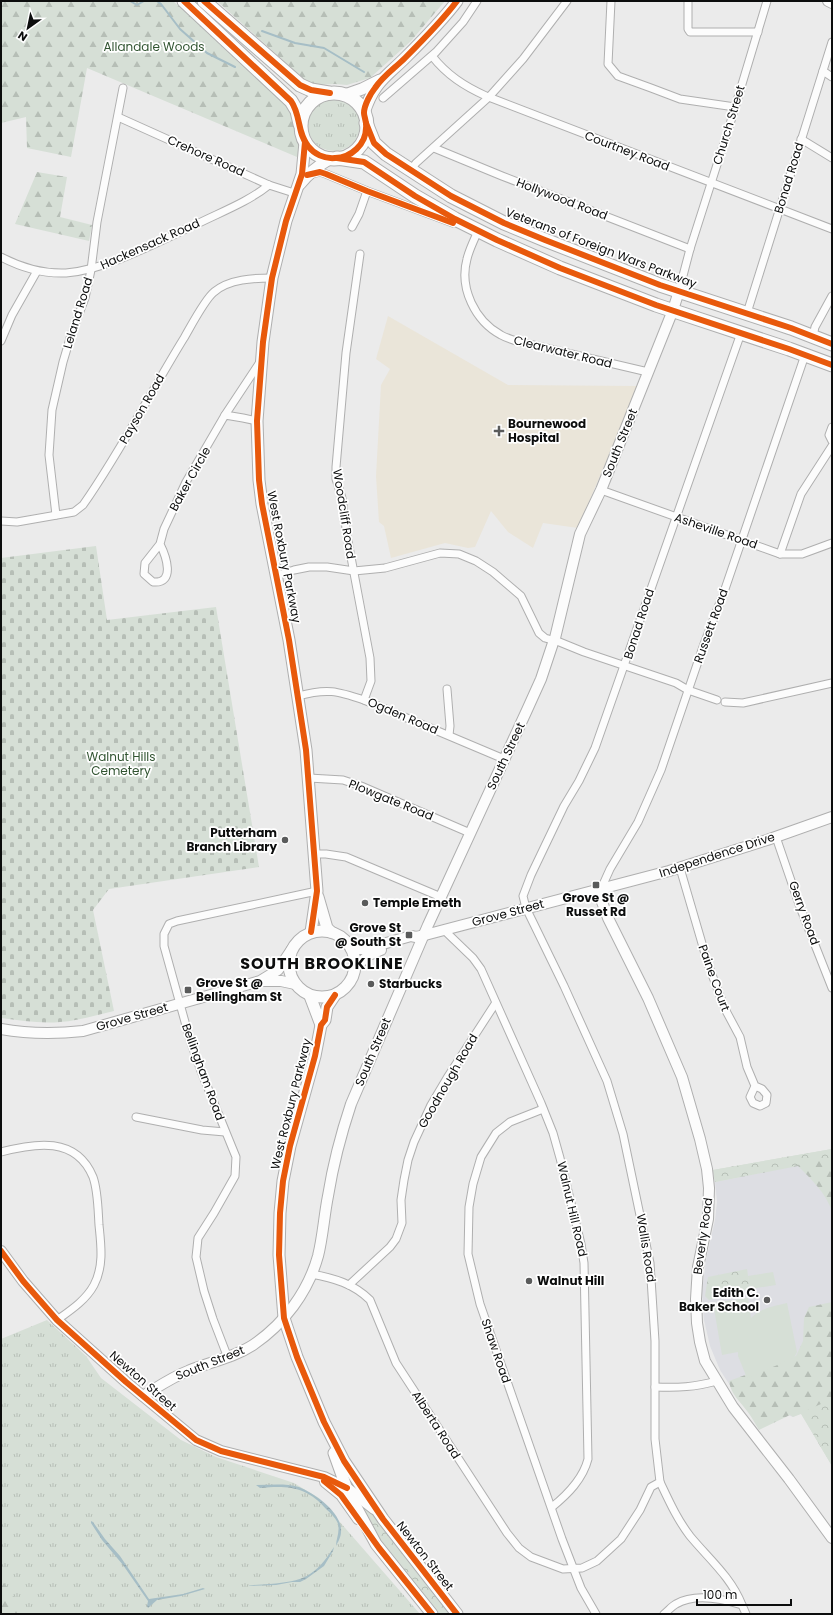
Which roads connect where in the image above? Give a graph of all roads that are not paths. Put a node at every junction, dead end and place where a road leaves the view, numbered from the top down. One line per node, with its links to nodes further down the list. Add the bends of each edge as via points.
1 (184, 1): 25 (highway, via 291,101 297,111)
2 (204, 1): 18 (highway, via 300,85)
3 (457, 1): 16 (main road, via 429,34)
4 (477, 1): 13 (street, via 463,22)
5 (567, 1): 20 (street, via 523,59)
6 (611, 1): 22 (street, via 608,64 618,76 680,98)
7 (688, 1): 11 (street, via 690,32)
8 (767, 1): 11 (street, Church Street)
9 (828, 1): 10 (street)
10 (832, 3)
11 (758, 32): 22 (street, Church Street)
12 (832, 42): 14 (street, Bonad Road)
13 (432, 56): 20 (street, Courtney Road, via 460,83); 21 (street)
14 (823, 71): 15 (street); 26 (street, Bonad Road)
15 (832, 77)
16 (382, 78): 19 (main road); 24 (main road, via 372,92)
17 (124, 88): 23 (street, Leland Road)
18 (330, 93): 19 (highway); 25 (highway, via 320,96 308,105 302,115)
19 (345, 95): 24 (highway, via 356,102)
20 (489, 97): 27 (street); 32 (street, Courtney Road)
21 (383, 98)
22 (735, 107): 32 (street, Church Street)
23 (118, 117): 33 (street, Crehore Road); 43 (street, Leland Road, via 97,222)
24 (365, 118): 28 (highway, via 365,137 359,146 348,155); 30 (highway, Veterans of Foreign Wars Parkway, via 376,146)
25 (303, 136): 28 (highway, via 315,152 324,157); 34 (main road, West Roxbury Parkway, via 303,168)
26 (802, 139): 29 (street); 36 (street, Bonad Road)
27 (434, 148): 30 (street); 40 (street, Hollywood Road)
28 (334, 158): 31 (main road, West Roxbury Parkway); 39 (highway, via 364,162 425,202)
29 (832, 158)
30 (410, 171): 46 (highway, Veterans of Foreign Wars Parkway, via 462,202 513,227)
31 (307, 175): 34 (main road, West Roxbury Parkway); 35 (street, via 320,172)
32 (711, 183): 36 (street, Courtney Road); 40 (street, Church Street)
33 (269, 185): 34 (street, Crehore Road); 43 (street, Hackensack Road, via 246,201)
34 (296, 190): 45 (main road, West Roxbury Parkway)
35 (367, 191): 37 (street); 39 (street)
36 (779, 210): 38 (street, Courtney Road); 49 (street, Bonad Road)
37 (352, 226)
38 (832, 229)
39 (478, 231): 48 (highway, via 584,278); 57 (street, Clearwater Road, via 466,260 466,288 470,301 491,327 501,335 516,341)
40 (690, 249): 46 (street, South Street)
41 (360, 254): 71 (street, Woodcliff Road, via 346,353 336,466 336,479 342,498)
42 (1, 257): 44 (street, Hackensack Road, via 26,269)
43 (91, 270): 44 (street, Hackensack Road, via 65,273); 64 (street, Leland Road, via 85,298 63,362 52,410 49,455)
44 (37, 271): 52 (street, via 12,315)
45 (272, 278): 55 (main road, West Roxbury Parkway); 64 (street, Payson Road, via 228,284 213,292 83,505 74,512)
46 (679, 291): 48 (street, South Street); 49 (highway, Veterans of Foreign Wars Parkway)
47 (832, 296): 51 (street, via 815,327)
48 (673, 310): 50 (highway); 57 (street, South Street)
49 (746, 313): 51 (highway, Veterans of Foreign Wars Parkway)
50 (741, 333): 54 (highway); 65 (street, Bonad Road)
51 (813, 336): 53 (highway, Veterans of Foreign Wars Parkway)
52 (1, 341)
53 (832, 344)
54 (805, 355): 56 (highway); 67 (street, Russett Road)
55 (261, 360): 58 (street, Baker Circle); 59 (main road, West Roxbury Parkway)
56 (832, 365)
57 (648, 372): 63 (street, South Street)
58 (225, 415): 59 (street); 69 (street, Baker Circle, via 186,482 164,529)
59 (257, 422): 72 (main road, West Roxbury Parkway, via 259,480)
60 (832, 427): 61 (street, via 829,435)
61 (832, 440)
62 (832, 446): 70 (street, via 801,494)
63 (600, 490): 65 (street, Asheville Road); 73 (street, South Street, via 580,534)
64 (56, 515): 66 (street, Payson Road, via 17,522)
65 (676, 517): 67 (street, Asheville Road); 74 (street, Bonad Road)
66 (1, 521)
67 (741, 539): 70 (street, Asheville Road); 77 (street, Russett Road)
68 (832, 543): 70 (street, Asheville Road, via 802,554)
69 (160, 544): 69 (street, Baker Circle, via 144,568 144,574 153,582 159,583 166,576 167,565)
70 (780, 554)
71 (354, 571): 72 (street, via 309,567); 73 (street, via 385,568 440,553 459,554 493,572 522,596 539,632 545,638); 79 (street, Woodcliff Road, via 370,658 371,681)
72 (275, 576): 78 (main road, West Roxbury Parkway)
73 (554, 641): 74 (street); 83 (street, South Street, via 541,679)
74 (625, 666): 77 (street, via 676,683); 93 (street, Bonad Road, via 595,748 525,889 523,896)
75 (832, 683): 81 (street, via 743,703)
76 (447, 689): 82 (street)
77 (688, 690): 80 (street); 90 (street, Russett Road, via 650,797)
78 (298, 696): 79 (street, Ogden Road, via 328,690); 84 (main road, West Roxbury Parkway)
79 (364, 700): 82 (street, Ogden Road)
80 (717, 700)
81 (725, 702)
82 (449, 735): 83 (street, Ogden Road)
83 (504, 759): 86 (street, South Street)
84 (309, 778): 86 (street, Plowgate Road, via 343,780 361,786); 88 (main road, West Roxbury Parkway)
85 (832, 817): 87 (street, Independence Drive)
86 (470, 833): 92 (street, South Street)
87 (776, 837): 89 (street, Independence Drive); 103 (street, Gerry Road)
88 (314, 854): 91 (main road, West Roxbury Parkway); 92 (street, via 348,858)
89 (680, 868): 90 (street, Independence Drive); 110 (street, Paine Court, via 708,964 725,1010 740,1037 747,1067)
90 (601, 889): 93 (street, Grove Street); 121 (street, Beverly Road, via 602,902 608,918 648,998 682,1077 700,1139 707,1169 709,1201 698,1267 696,1323 705,1361)
91 (317, 891): 95 (main road, West Roxbury Parkway); 96 (main road, West Roxbury Parkway, via 327,928); 106 (street, Bellingham Road, via 169,924 164,934 164,946)
92 (441, 897): 97 (street, South Street)
93 (526, 908): 94 (street, Grove Street); 122 (street, Wallis Road, via 616,1105 650,1263)
94 (444, 930): 97 (street, Grove Street); 107 (street, Walnut Hill Road, via 481,969)
95 (311, 932): 96 (main road); 98 (main road)
96 (331, 932): 99 (main road, via 346,941)
97 (420, 936): 99 (street, Grove Street, via 411,936 365,949); 100 (street, Grove Street, via 412,941 372,953); 116 (street, South Street, via 365,1068 341,1134 318,1256)
98 (292, 948): 101 (street, Grove Street, via 278,970); 102 (main road, via 288,966)
99 (351, 949): 100 (main road)
100 (355, 967): 104 (main road, via 349,984)
101 (260, 981): 102 (street, Grove Street); 106 (street, Grove Street)
102 (295, 984): 105 (main road)
103 (832, 988)
104 (335, 995): 105 (main road, via 323,998); 108 (main road, West Roxbury Parkway)
105 (310, 996): 108 (main road, West Roxbury Parkway)
106 (180, 1004): 109 (street, Grove Street, via 83,1031 57,1034); 113 (street, Bellingham Road, via 194,1053)
107 (496, 1004): 111 (street, Walnut Hill Road); 117 (street, Goodnough Road, via 447,1078 414,1142 406,1167 401,1200 402,1223 396,1239)
108 (321, 1025): 118 (main road, West Roxbury Parkway, via 290,1146 282,1190 279,1265)
109 (1, 1029)
110 (755, 1086)
111 (543, 1109): 128 (street, Walnut Hill Road, via 560,1158 584,1263 589,1450 586,1466 580,1477 571,1490); 128 (street, Shaw Road, via 510,1122 496,1133 481,1157 472,1184 468,1254 480,1304)
112 (136, 1117): 113 (street)
113 (225, 1132): 120 (street, Bellingham Road, via 236,1156 235,1176 198,1238 196,1257 204,1291)
114 (1, 1152): 119 (street, via 37,1144 58,1146 71,1150 88,1168 93,1178 98,1209 100,1268 90,1292 72,1310)
115 (1, 1251): 119 (street, Newton Street)
116 (312, 1274): 117 (street, Alberta Road, via 337,1279); 118 (street, South Street, via 297,1302)
117 (350, 1285): 132 (street, Alberta Road, via 370,1300 396,1362 507,1533 519,1548 531,1557 563,1569)
118 (284, 1318): 120 (street, South Street, via 254,1344); 124 (main road, West Roxbury Parkway)
119 (57, 1320): 123 (street, Newton Street)
120 (228, 1358): 123 (street, South Street, via 176,1376)
121 (717, 1381): 122 (street, via 696,1387); 130 (street, Beverly Road, via 733,1407)
122 (655, 1387): 126 (street, Wallis Road, via 655,1439)
123 (143, 1396): 125 (street, Newton Street, via 206,1446)
124 (324, 1422): 127 (main road, West Roxbury Parkway); 129 (main road, West Roxbury Parkway, via 344,1462)
125 (306, 1471): 127 (street, Newton Street, via 331,1479); 131 (street, Newton Street, via 337,1491)
126 (660, 1482): 132 (street, via 651,1487 640,1510 609,1551 597,1561); 133 (street, Wallis Road, via 676,1516 728,1580)
127 (347, 1488): 129 (street, Newton Street); 131 (main road, West Roxbury Parkway)
128 (552, 1507): 132 (street, Shaw Road)
129 (377, 1511): 135 (main road, Newton Street)
130 (832, 1538)
131 (376, 1544): 134 (main road, West Roxbury Parkway)
132 (574, 1569): 136 (street, Shaw Road, via 581,1588)
133 (742, 1605): 137 (street, via 690,1598 676,1604); 138 (street, Wallis Road)
134 (432, 1614)
135 (457, 1614)
136 (596, 1614)
137 (664, 1614)
138 (746, 1614)

